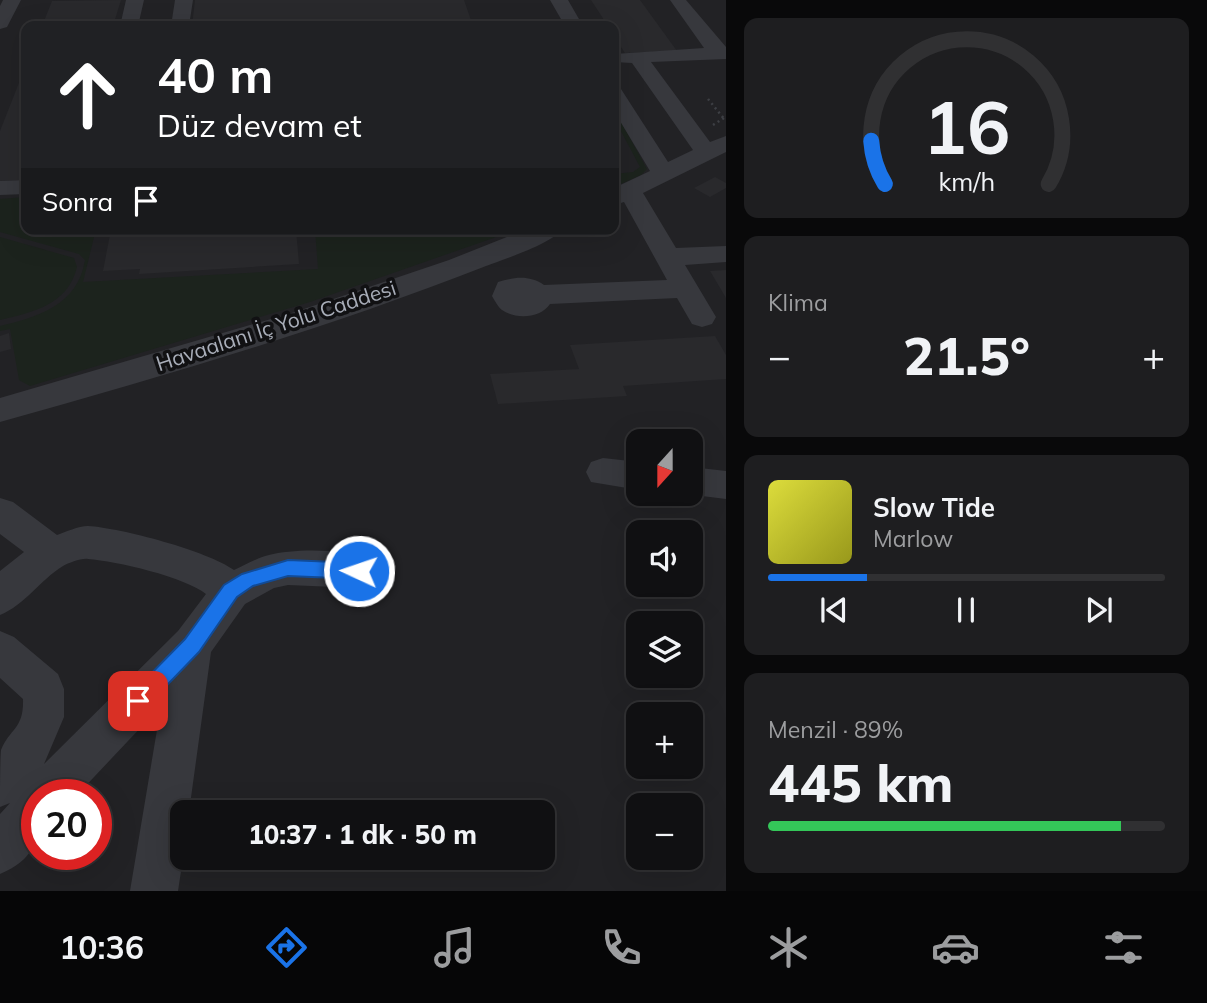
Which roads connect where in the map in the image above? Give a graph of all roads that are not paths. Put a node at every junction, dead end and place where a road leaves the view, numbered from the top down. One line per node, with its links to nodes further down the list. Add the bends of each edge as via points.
1 (11, 0): 6 (street); 10 (street)
2 (135, 0): 7 (street)
3 (184, 0): 8 (street)
4 (559, 0): 9 (street)
5 (678, 1): 11 (street)
6 (0, 3)
7 (131, 21)
8 (181, 21)
9 (571, 21)
10 (0, 23)
11 (722, 53): 12 (street)
12 (637, 57): 13 (street); 15 (street)
13 (619, 58)
14 (619, 101): 16 (street)
15 (720, 147): 16 (street)
16 (664, 175): 19 (street)
17 (21, 187): 18 (street)
18 (0, 188)
19 (622, 195): 22 (street)
20 (535, 235): 25 (street, Havaalanı İç Yolu Caddesi, via 348,304)
21 (726, 254): 22 (street)
22 (668, 257): 24 (street)
23 (537, 295): 24 (street)
24 (702, 310)
25 (0, 410)
26 (603, 472): 27 (street)
27 (626, 474)
28 (704, 482): 29 (street)
29 (726, 485)
30 (0, 513): 31 (street)
31 (52, 553): 33 (street, via 86,542 154,556 208,573); 34 (street)
32 (359, 571): 33 (street, via 288,568 258,576)
33 (231, 591): 35 (street)
34 (0, 597)
35 (192, 645): 37 (street); 41 (street)
36 (0, 651): 38 (street, via 43,689 45,715 34,743)
37 (62, 779)
38 (0, 784)
39 (21, 825): 40 (street)
40 (0, 850)
41 (154, 891)

